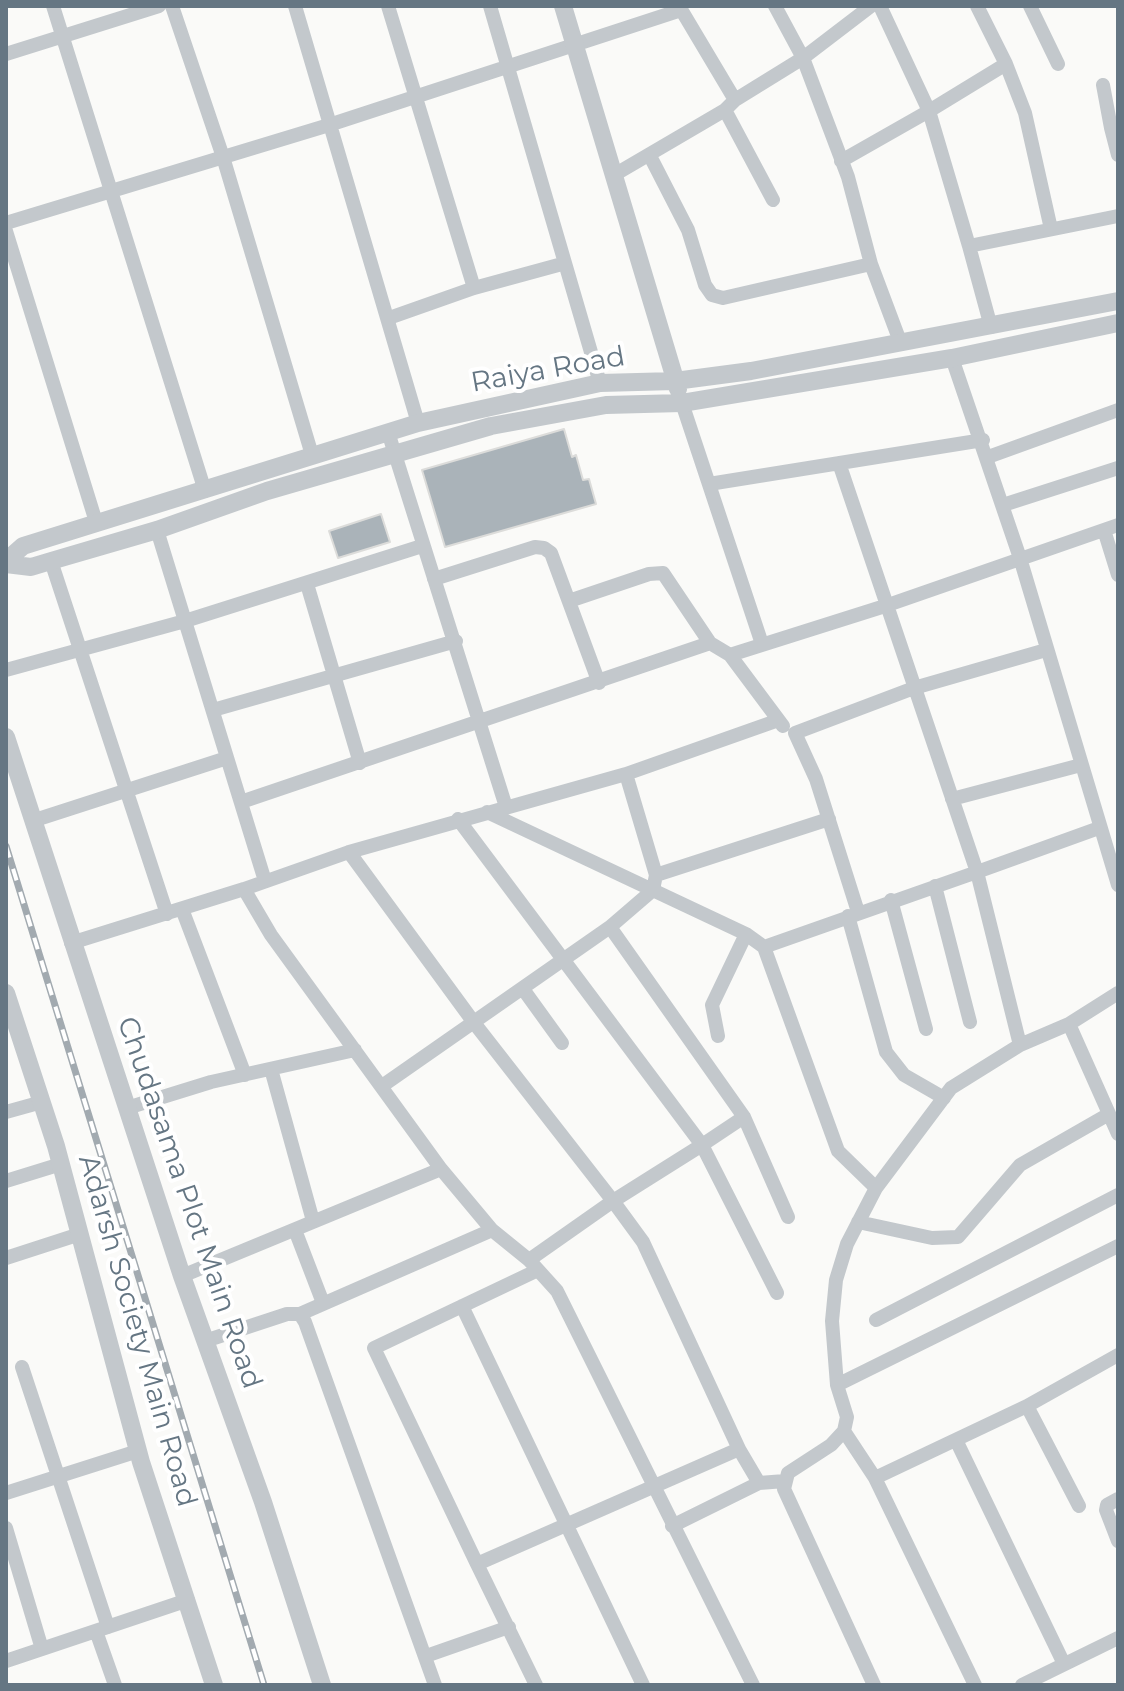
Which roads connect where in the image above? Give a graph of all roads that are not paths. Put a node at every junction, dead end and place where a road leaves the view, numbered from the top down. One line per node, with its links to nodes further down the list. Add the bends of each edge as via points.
1 (53, 6): 14 (street)
2 (159, 6): 14 (street)
3 (172, 6): 29 (street)
4 (295, 6): 25 (street)
5 (388, 6): 22 (street)
6 (490, 6): 20 (street)
7 (563, 6): 15 (street)
8 (775, 6): 17 (street)
9 (871, 6): 17 (street)
10 (880, 6): 24 (street)
11 (977, 6): 18 (street)
12 (1030, 6): 19 (street)
13 (680, 8): 15 (street); 23 (street)
14 (63, 36): 16 (street); 32 (street)
15 (574, 46): 20 (street); 31 (street)
16 (6, 54)
17 (803, 58): 23 (street); 30 (street)
18 (1006, 64): 24 (street); 36 (street, via 1025,113)
19 (1058, 64)
20 (510, 66): 22 (street); 39 (street)
21 (1103, 85): 26 (street)
22 (415, 97): 25 (street); 41 (street)
23 (730, 105): 28 (street); 33 (street)
24 (929, 111): 30 (street); 38 (street)
25 (329, 125): 29 (street); 43 (street)
26 (1115, 127): 27 (street)
27 (1118, 155)
28 (650, 156): 31 (street); 40 (street, via 688,230 712,295 723,298)
29 (223, 157): 32 (street); 56 (street)
30 (841, 161): 40 (street)
31 (614, 175): 48 (street)
32 (111, 191): 35 (street); 61 (street)
33 (773, 200)
34 (1118, 216): 36 (street)
35 (6, 223)
36 (1051, 229): 38 (street)
37 (6, 231): 63 (street)
38 (969, 246): 45 (street)
39 (562, 264): 41 (street); 49 (street)
40 (871, 264): 46 (street)
41 (474, 288): 43 (street)
42 (1118, 301): 45 (street, Raiya Road)
43 (389, 318): 52 (street)
44 (1118, 323): 47 (street, Raiya Road)
45 (991, 327): 46 (street, Raiya Road)
46 (901, 344): 48 (street, Raiya Road)
47 (952, 358): 50 (street, Raiya Road); 54 (street)
48 (675, 381): 49 (street, Raiya Road); 50 (street)
49 (600, 383): 52 (street, Raiya Road)
50 (682, 403): 55 (street, Raiya Road, via 606,405 491,426); 60 (street)
51 (1118, 410): 57 (street)
52 (418, 423): 53 (street, Raiya Road)
53 (388, 432): 55 (street); 56 (street, Raiya Road)
54 (983, 440): 57 (street); 58 (street)
55 (393, 453): 65 (street, Raiya Road); 66 (street)
56 (312, 455): 61 (street, Raiya Road)
57 (988, 457): 62 (street)
58 (839, 463): 60 (street); 74 (street)
59 (1118, 468): 62 (street)
60 (709, 484): 78 (street)
61 (205, 491): 63 (street, Raiya Road)
62 (1003, 505): 67 (street)
63 (96, 522): 69 (street, Raiya Road, via 23,546)
64 (1111, 528): 67 (street); 70 (street)
65 (157, 530): 68 (street, Raiya Road); 75 (street)
66 (422, 546): 71 (street); 72 (street)
67 (1020, 558): 74 (street); 80 (street)
68 (51, 561): 69 (street, Raiya Road, via 31,567); 79 (street)
69 (6, 562)
70 (1118, 575)
71 (434, 579): 73 (street, via 544,548 551,553); 76 (street)
72 (307, 584): 75 (street); 83 (street)
73 (569, 601): 77 (street, via 663,573); 84 (street)
74 (885, 606): 78 (street); 85 (street)
75 (185, 621): 79 (street); 86 (street)
76 (456, 641): 83 (street); 88 (street)
77 (710, 643): 81 (street); 84 (street)
78 (762, 644): 81 (street)
79 (80, 650): 82 (street); 95 (street)
80 (1046, 650): 85 (street); 93 (street)
81 (730, 655): 87 (street)
82 (6, 670)
83 (335, 675): 86 (street); 92 (street)
84 (599, 683): 88 (street)
85 (914, 688): 89 (street); 96 (street)
86 (213, 710): 91 (street)
87 (776, 721): 89 (street); 94 (street)
88 (479, 724): 92 (street); 98 (street)
89 (795, 733): 101 (street)
90 (6, 737): 102 (street, Chudasama Plot Main Road)
91 (227, 758): 95 (street); 97 (street)
92 (360, 763): 97 (street)
93 (1081, 765): 96 (street); 103 (street)
94 (626, 774): 98 (street); 107 (street)
95 (124, 790): 102 (street); 112 (street)
96 (952, 799): 105 (street)
97 (241, 802): 106 (street)
98 (506, 807): 99 (street)
99 (487, 812): 100 (street); 107 (street)
100 (458, 819): 104 (street); 118 (street)
101 (829, 819): 107 (street); 113 (street)
102 (32, 821): 116 (street, Chudasama Plot Main Road)
103 (1099, 828): 105 (street); 108 (street)
104 (349, 852): 106 (street); 123 (street)
105 (977, 872): 109 (street); 128 (street)
106 (265, 881): 110 (street)
107 (655, 883): 114 (street); 115 (street)
108 (1118, 885)
109 (935, 886): 111 (street); 122 (street)
110 (244, 889): 112 (street); 129 (street)
111 (891, 900): 113 (street); 125 (street)
112 (174, 912): 116 (street); 131 (street)
113 (853, 914): 117 (street); 133 (street, via 886,1052 904,1075)
114 (610, 927): 118 (street); 138 (street)
115 (746, 934): 117 (street); 126 (street, via 712,1005)
116 (71, 943): 135 (street, Chudasama Plot Main Road)
117 (764, 947): 144 (street, via 838,1151)
118 (564, 960): 119 (street); 140 (street)
119 (523, 989): 123 (street); 127 (street)
120 (6, 993): 134 (street, Adarsh Society Main Road)
121 (1118, 993): 124 (street)
122 (970, 1022)
123 (475, 1024): 132 (street); 146 (street)
124 (1069, 1024): 128 (street); 137 (street)
125 (926, 1029)
126 (718, 1036)
127 (562, 1043)
128 (1020, 1045): 133 (street, via 951,1088)
129 (355, 1050): 130 (street); 132 (street)
130 (271, 1069): 131 (street); 148 (street)
131 (245, 1075): 135 (street)
132 (382, 1086): 142 (street)
133 (944, 1098): 144 (street)
134 (42, 1102): 136 (street); 141 (street, Adarsh Society Main Road)
135 (127, 1108): 156 (street, Chudasama Plot Main Road)
136 (6, 1112)
137 (1109, 1114): 139 (street); 149 (street, via 1020,1165 958,1237 932,1238)
138 (744, 1117): 140 (street); 147 (street)
139 (1118, 1134)
140 (702, 1145): 146 (street); 157 (street)
141 (61, 1164): 143 (street); 152 (street, Adarsh Society Main Road)
142 (441, 1169): 148 (street); 151 (street)
143 (6, 1181)
144 (876, 1188): 149 (street)
145 (1118, 1195): 161 (street)
146 (613, 1201): 155 (street); 170 (street, via 643,1242)
147 (788, 1217)
148 (313, 1221): 150 (street)
149 (858, 1222): 166 (street, via 836,1280 832,1321)
150 (295, 1230): 156 (street); 158 (street)
151 (492, 1230): 155 (street); 158 (street)
152 (80, 1234): 154 (street); 171 (street, Adarsh Society Main Road)
153 (1118, 1246): 166 (street)
154 (6, 1258)
155 (533, 1265): 159 (street); 176 (street, via 557,1291)
156 (182, 1276): 162 (street, Chudasama Plot Main Road)
157 (777, 1293)
158 (323, 1303): 160 (street)
159 (462, 1306): 180 (street); 184 (street, via 374,1348)
160 (300, 1314): 162 (street); 190 (street)
161 (876, 1320)
162 (205, 1341): 195 (street, Chudasama Plot Main Road)
163 (1115, 1357): 165 (street); 167 (street)
164 (22, 1367): 172 (street)
165 (1118, 1373)
166 (837, 1385): 168 (street, via 847,1417)
167 (1027, 1406): 169 (street); 179 (street)
168 (844, 1431): 173 (street); 174 (street, via 788,1473)
169 (956, 1440): 173 (street); 192 (street)
170 (739, 1449): 175 (street); 176 (street)
171 (138, 1451): 172 (street); 185 (street, Adarsh Society Main Road)
172 (58, 1477): 177 (street); 187 (street)
173 (875, 1478): 201 (street)
174 (785, 1481): 175 (street); 200 (street, via 784,1489)
175 (759, 1483): 181 (street)
176 (652, 1486): 180 (street); 181 (street)
177 (6, 1493)
178 (1118, 1499): 183 (street, via 1106,1510)
179 (1079, 1506)
180 (566, 1524): 184 (street); 198 (street)
181 (672, 1526): 199 (street)
182 (6, 1528): 189 (street)
183 (1118, 1541)
184 (477, 1564): 186 (street)
185 (188, 1600): 187 (street); 194 (street, Adarsh Society Main Road)
186 (509, 1627): 190 (street); 197 (street)
187 (102, 1629): 189 (street); 193 (street)
188 (1118, 1638): 192 (street)
189 (42, 1649): 191 (street)
190 (426, 1656): 196 (street)
191 (6, 1661)
192 (1064, 1664): 202 (street)
193 (115, 1685)
194 (214, 1685)
195 (322, 1685)
196 (435, 1685)
197 (536, 1685)
198 (643, 1685)
199 (753, 1685)
200 (874, 1685)
201 (975, 1685)
202 (1022, 1685)

